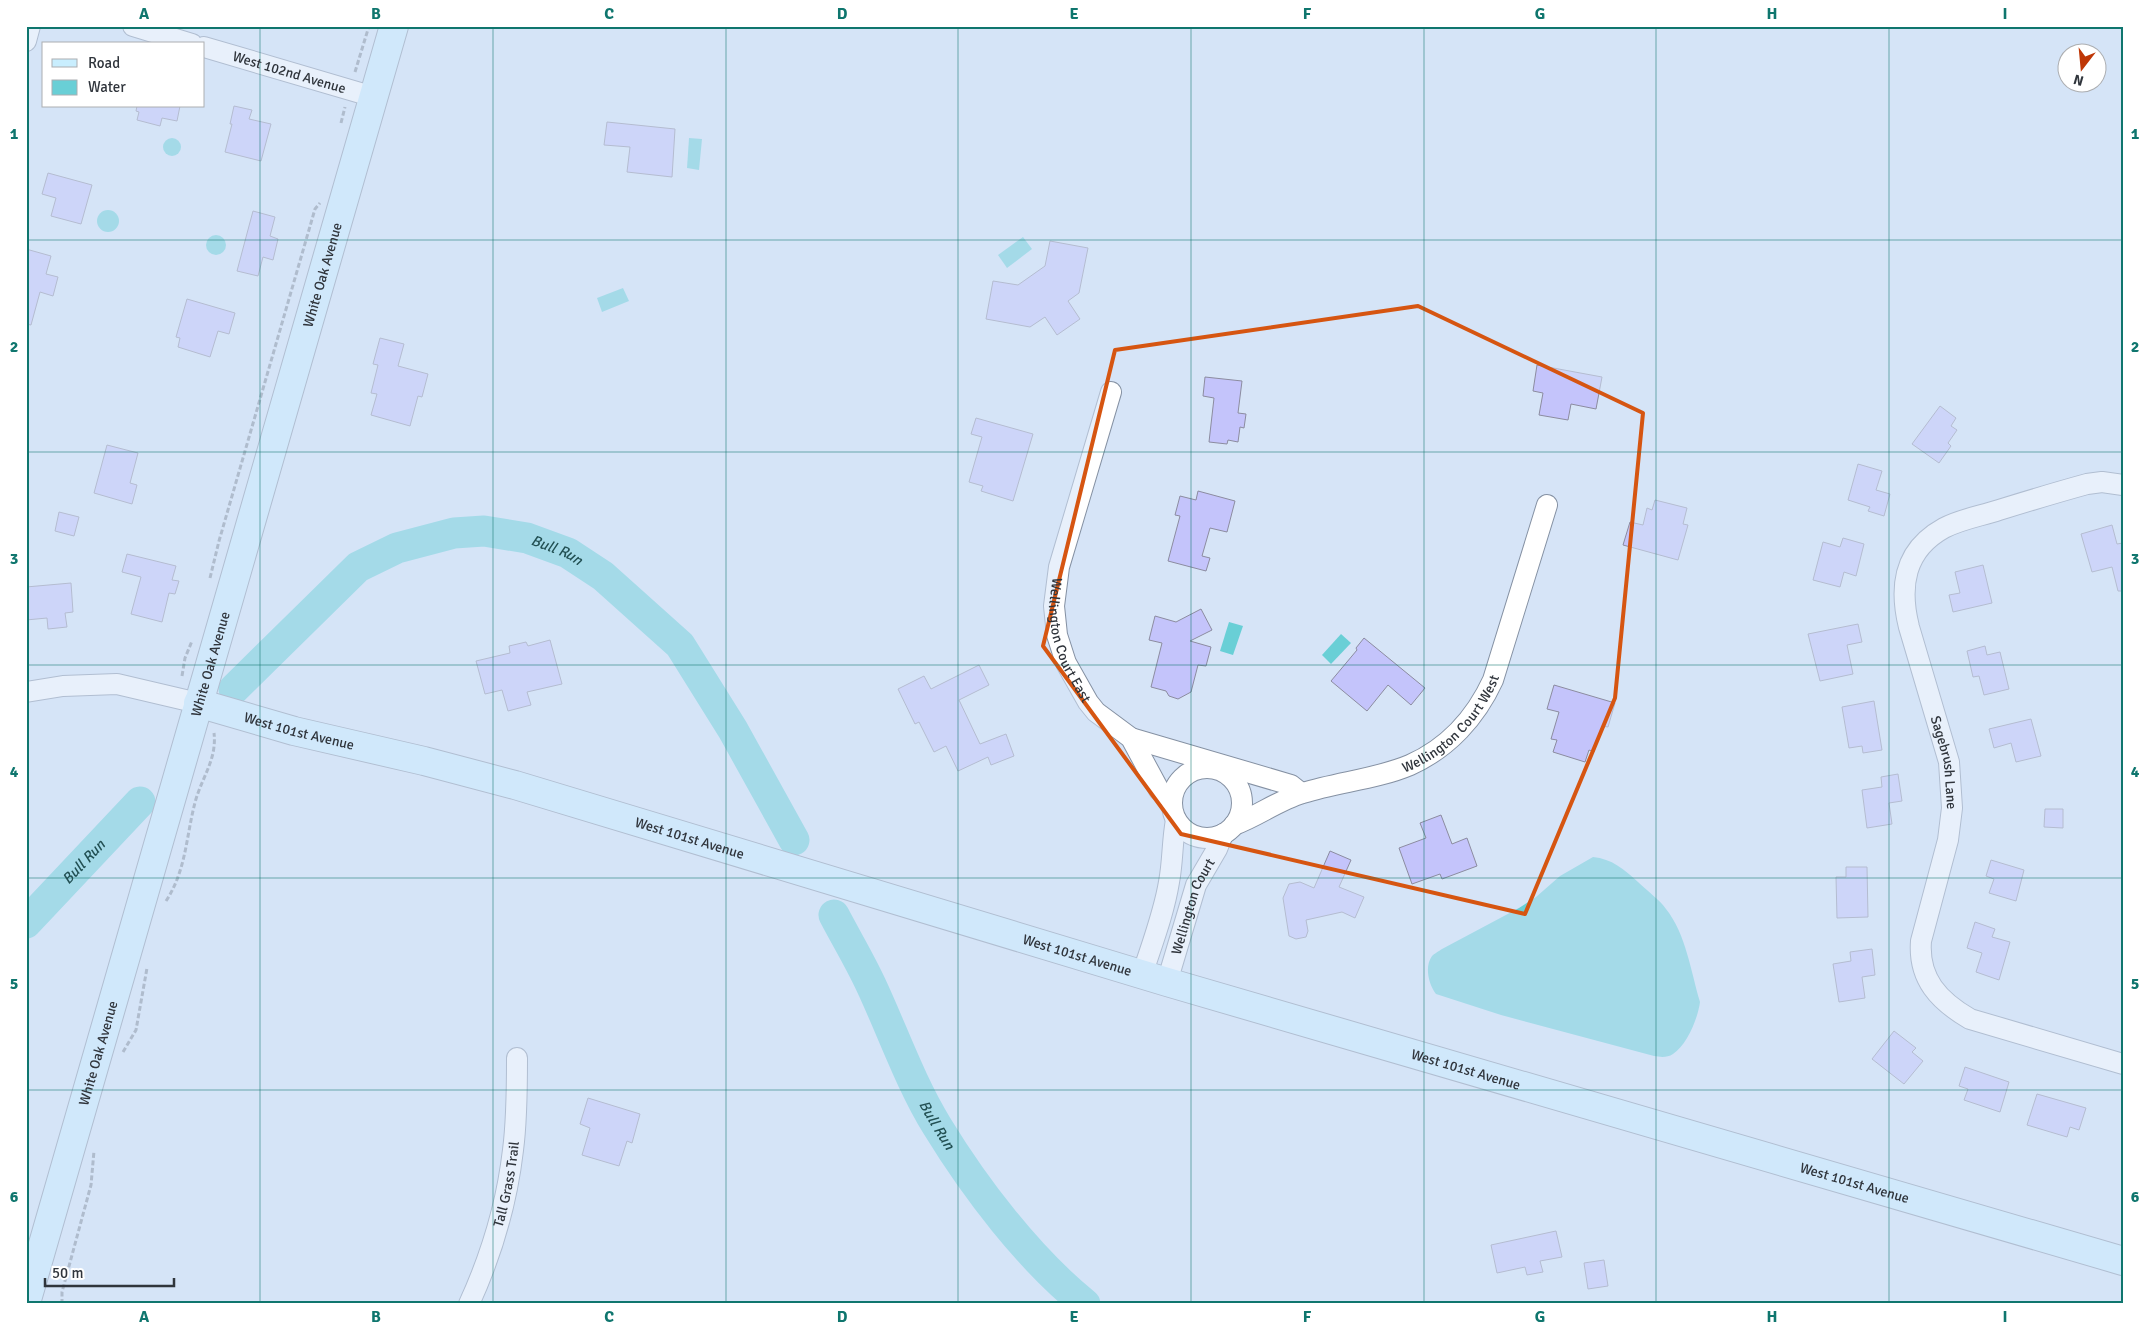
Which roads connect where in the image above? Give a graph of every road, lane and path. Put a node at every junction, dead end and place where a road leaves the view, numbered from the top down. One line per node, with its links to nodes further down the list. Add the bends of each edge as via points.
1 (30, 26): 4 (street)
2 (132, 26): 5 (street)
3 (394, 26): 7 (street, White Oak Avenue)
4 (26, 41)
5 (185, 42)
6 (205, 47): 7 (street, West 102nd Avenue)
7 (374, 97): 12 (street, White Oak Avenue)
8 (1111, 392): 13 (street, Wellington Court East, via 1059,567 1054,606 1061,649 1073,678 1096,712)
9 (2123, 485): 21 (street, Sagebrush Lane, via 2087,484 1944,528 1927,541 1912,560 1905,576 1904,591 1904,608 1949,762 1952,791 1948,840 1921,941 1922,968 1952,1008 1970,1019)
10 (1547, 505): 15 (street, Wellington Court West, via 1494,680 1465,724 1438,749 1409,765)
11 (26, 692): 12 (street, West 101st Avenue, via 63,686 118,684)
12 (198, 703): 19 (street, West 101st Avenue, via 294,731 465,771); 23 (street, White Oak Avenue)
13 (1131, 738): 14 (street); 16 (street, Wellington Court East, via 1159,790)
14 (1215, 766): 15 (street, via 1291,785); 16 (street, via 1187,775 1176,786); 18 (street, via 1229,776 1241,796 1241,811)
15 (1301, 793): 18 (street, Wellington Court West)
16 (1172, 800): 17 (street)
17 (1176, 820): 18 (street, via 1197,837 1206,838); 19 (street, Wellington Court)
18 (1229, 829): 19 (street, Wellington Court, via 1196,885)
19 (1155, 978): 22 (street, West 101st Avenue)
20 (517, 1058): 24 (street, Tall Grass Trail, via 516,1121 509,1174 490,1248)
21 (2123, 1064)
22 (2123, 1261)
23 (26, 1303)
24 (469, 1304)

